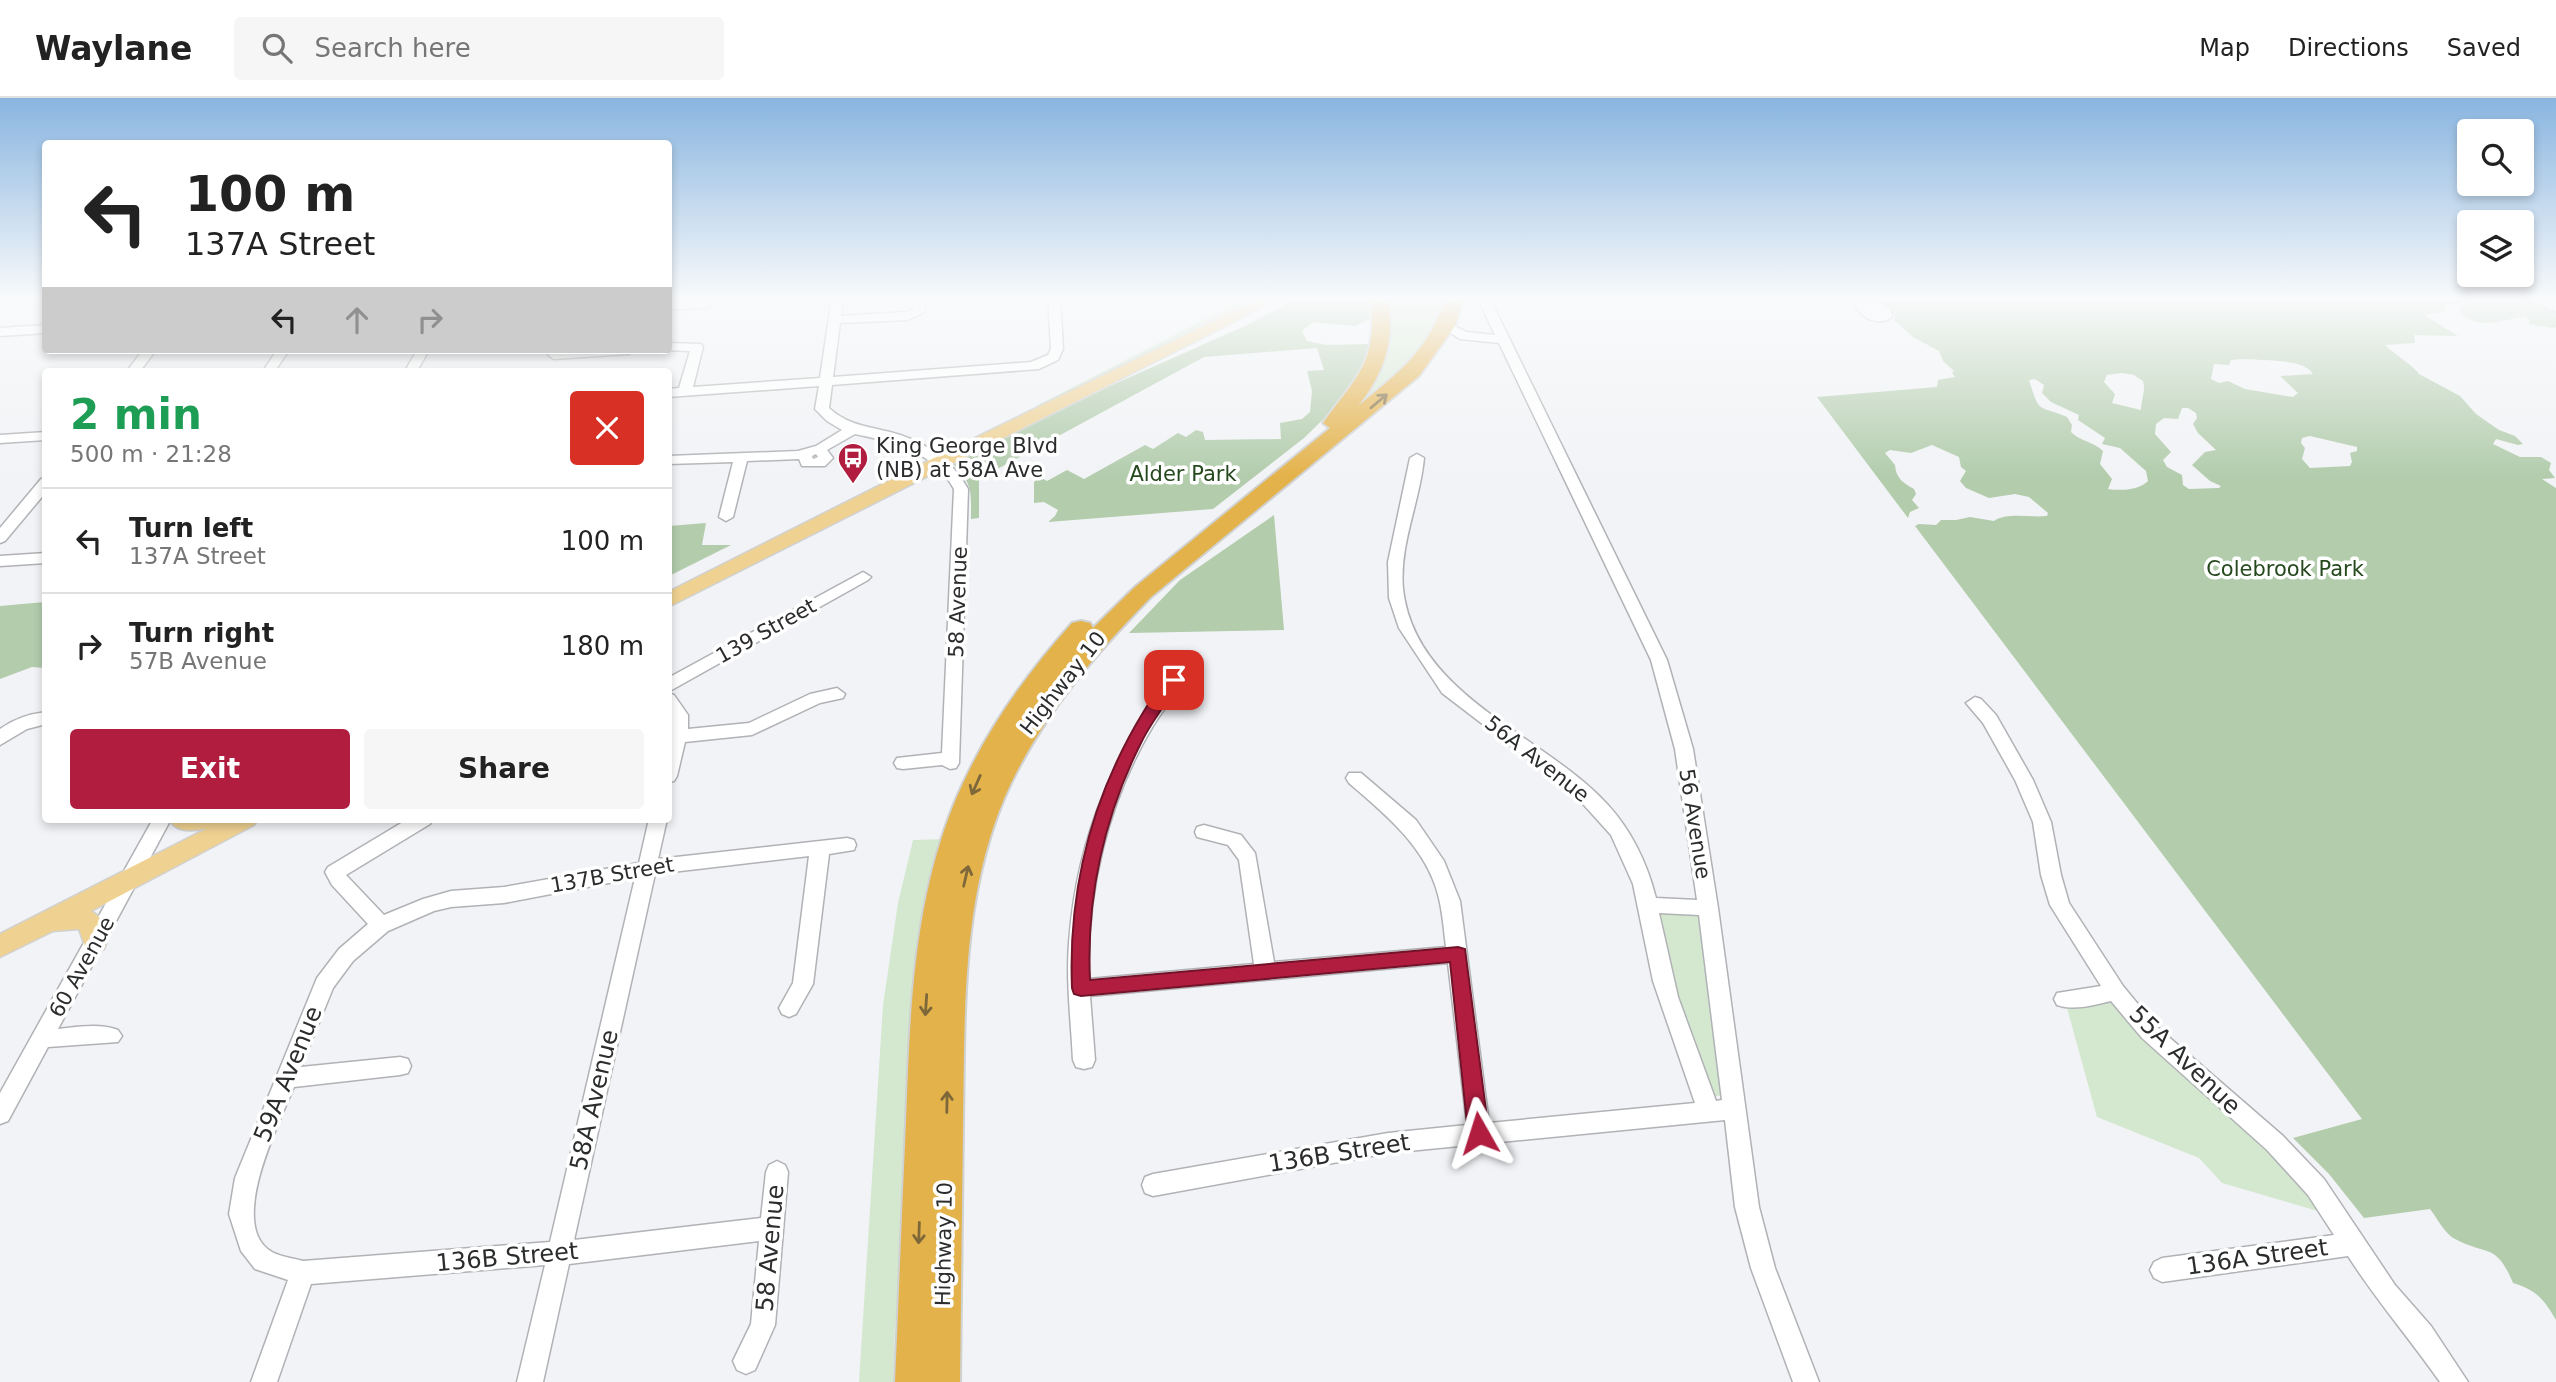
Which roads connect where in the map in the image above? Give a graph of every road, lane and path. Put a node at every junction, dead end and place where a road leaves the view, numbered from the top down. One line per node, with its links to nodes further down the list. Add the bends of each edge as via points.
1 (694, 357): 10 (street)
2 (829, 357): 9 (street)
3 (1053, 357): 9 (street, via 1025,368)
4 (1128, 357): 18 (main road)
5 (1149, 357): 18 (main road)
6 (1377, 357): 78 (highway, Highway 10, one-way to 78, via 1369,379 1328,428 1099,611 1047,664 978,779 945,871 930,951)
7 (1425, 357): 84 (highway, Highway 10, one-way to 7, via 949,1009 956,925 974,845 997,784 1044,700 1102,630 1394,389)
8 (1510, 357): 49 (street, 56 Avenue, via 1659,660 1684,749)
9 (825, 382): 10 (street); 12 (street, via 822,409)
10 (685, 392): 11 (street)
11 (672, 393)
12 (850, 430): 15 (street, via 819,449 826,458 820,463 809,464 804,454); 18 (street, via 896,438)
13 (42, 436): 14 (street)
14 (0, 439)
15 (741, 456): 17 (street); 20 (street)
16 (1417, 458): 48 (street, 56A Avenue, via 1394,575 1397,603 1408,634 1447,688 1577,785 1618,830 1640,870)
17 (672, 460)
18 (933, 460): 25 (main road); 26 (main road); 36 (street, 58 Avenue, via 955,475 961,489 950,761)
19 (42, 487): 21 (street)
20 (726, 517)
21 (0, 538)
22 (42, 558): 23 (street)
23 (0, 561)
24 (863, 577): 28 (street, 139 Street)
25 (672, 586)
26 (672, 599)
27 (1191, 660): 57 (street, via 1158,701 1110,794 1090,859 1079,944)
28 (672, 684)
29 (837, 694): 33 (street, via 816,698 752,729)
30 (1976, 703): 58 (street, 55A Avenue, via 1990,719 2042,822 2060,905)
31 (672, 705): 33 (street, via 679,715)
32 (42, 718): 34 (street, via 27,720)
33 (678, 736): 35 (street)
34 (0, 739)
35 (672, 760)
36 (903, 763)
37 (1355, 778): 55 (street, via 1409,825 1437,866 1450,901)
38 (160, 823): 46 (street, 60 Avenue)
39 (213, 823): 46 (main road)
40 (237, 823): 46 (main road)
41 (416, 823): 50 (street, via 335,872)
42 (657, 823): 47 (street, 58A Avenue)
43 (1204, 832): 56 (street, via 1234,840 1248,858)
44 (848, 845): 45 (street, 137B Street)
45 (820, 848): 47 (street, 137B Street); 60 (street, via 803,984)
46 (135, 869): 51 (main road); 52 (main road); 53 (street, 60 Avenue)
47 (647, 869): 50 (street, 137B Street, via 430,904); 75 (street, 58A Avenue)
48 (1648, 905): 49 (street); 67 (street, 56A Avenue, via 1664,984)
49 (1708, 908): 66 (street, 56 Avenue)
50 (381, 925): 65 (street, 59A Avenue, via 346,955 324,984)
51 (0, 932)
52 (28, 932): 53 (main road, via 82,918 91,923); 54 (main road)
53 (95, 942): 62 (street, 60 Avenue)
54 (0, 946)
55 (1458, 954): 56 (street); 69 (street)
56 (1265, 970): 57 (street)
57 (1081, 988): 63 (street)
58 (2116, 992): 59 (street); 74 (street, 55A Avenue, via 2149,1032 2275,1143 2316,1187)
59 (2064, 999)
60 (789, 1009)
61 (111, 1036): 62 (street)
62 (41, 1039): 68 (street, 60 Avenue)
63 (1084, 1060)
64 (400, 1066): 65 (street)
65 (288, 1078): 73 (street, 59A Avenue, via 246,1178 241,1214)
66 (1735, 1109): 67 (street, 136B Street); 85 (street, 56 Avenue, via 1763,1268)
67 (1709, 1111): 69 (street, 136B Street)
68 (0, 1114)
69 (1479, 1133): 71 (street, 136B Street, via 1388,1143)
70 (777, 1172): 72 (street, 58 Avenue)
71 (1153, 1185)
72 (774, 1228): 75 (street, 136B Street); 79 (street, 58 Avenue, via 763,1325)
73 (249, 1243): 77 (street, 136B Street, via 263,1261)
74 (2352, 1244): 76 (street, 136A Street); 86 (street, 55A Avenue)
75 (560, 1252): 77 (street, 136B Street); 81 (street, 58A Avenue)
76 (2162, 1270)
77 (303, 1273): 80 (street)
78 (917, 1283): 82 (highway, via 903,1342); 83 (highway, Highway 10)
79 (746, 1361)
80 (264, 1382)
81 (530, 1382)
82 (901, 1382)
83 (914, 1382)
84 (942, 1382)
85 (1806, 1382)
86 (2455, 1382)

